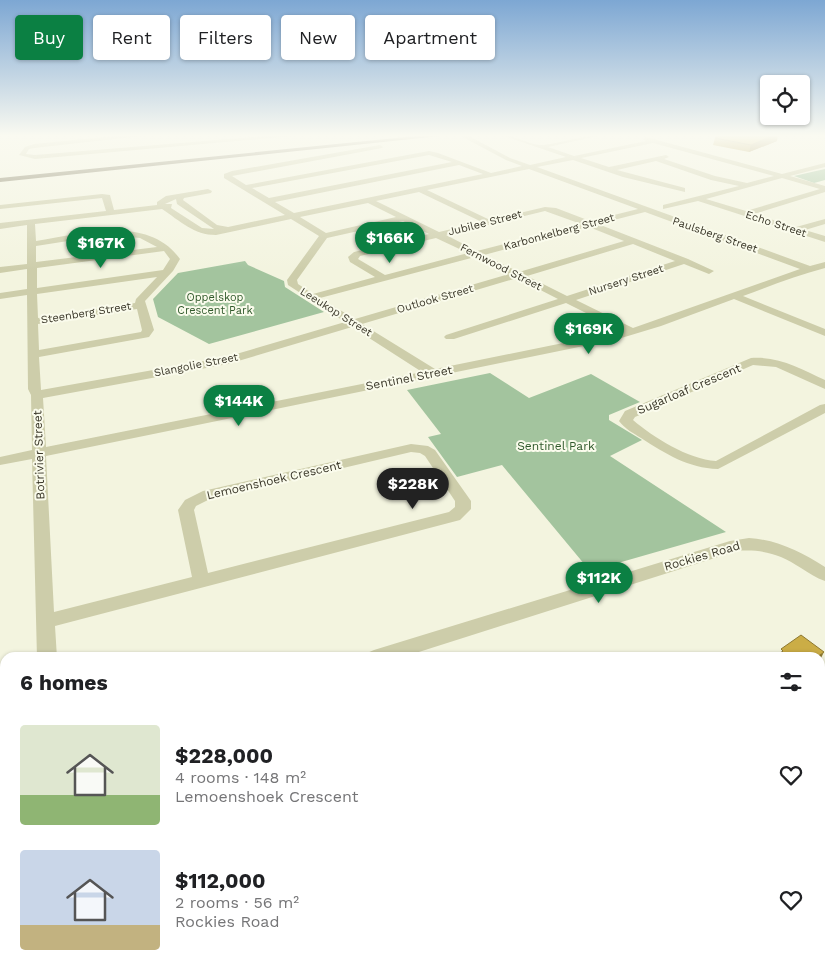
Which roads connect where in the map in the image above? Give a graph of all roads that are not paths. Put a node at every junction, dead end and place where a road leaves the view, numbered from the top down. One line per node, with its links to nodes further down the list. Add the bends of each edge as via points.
1 (236, 180): 12 (street)
2 (281, 180): 12 (street)
3 (372, 180): 19 (street)
4 (397, 180): 14 (street)
5 (465, 180): 14 (street)
6 (561, 180): 24 (street, Paulsberg Street)
7 (648, 180): 15 (street)
8 (730, 180): 11 (street)
9 (768, 180): 11 (street)
10 (797, 180): 13 (street)
11 (748, 186): 17 (street)
12 (245, 187): 19 (street)
13 (825, 189): 26 (street)
14 (420, 190): 20 (street); 31 (street)
15 (682, 190)
16 (208, 191): 18 (street)
17 (699, 199): 23 (street); 26 (street, Echo Street)
18 (182, 200): 21 (street, via 163,200 160,204); 34 (street, via 214,227)
19 (268, 201): 27 (street)
20 (370, 201): 27 (street); 28 (street, Fernwood Street)
21 (163, 206): 25 (street); 34 (street, via 202,231)
22 (0, 207): 25 (street, via 102,196 107,197)
23 (666, 207)
24 (642, 210): 32 (street, Karbonkelberg Street); 46 (street, Paulsberg Street)
25 (111, 213): 30 (street)
26 (745, 214): 35 (street, Echo Street)
27 (294, 217): 34 (street); 37 (street)
28 (404, 218): 36 (street, Fernwood Street); 37 (street)
29 (825, 221): 35 (street)
30 (31, 222): 33 (street); 40 (street, Botrivier Street)
31 (489, 222): 32 (street, Jubilee Street, via 545,208); 36 (street, Jubilee Street)
32 (589, 223): 39 (street, Jubilee Street); 42 (street, Karbonkelberg Street)
33 (0, 226)
34 (233, 229)
35 (796, 230): 38 (street, Echo Street)
36 (437, 235): 42 (street, Fernwood Street); 52 (street, Jubilee Street, via 353,257)
37 (324, 236): 56 (street, Leeukop Street, via 291,282)
38 (825, 239)
39 (634, 241): 43 (street, Jubilee Street); 51 (street, Outlook Street)
40 (31, 244): 41 (street, via 123,233 152,240); 45 (street, Botrivier Street)
41 (167, 248): 45 (street); 49 (street, via 175,259)
42 (475, 254): 51 (street, Fernwood Street); 52 (street, Karbonkelberg Street)
43 (685, 261): 48 (street, Jubilee Street); 57 (street, Nursery Street)
44 (825, 265): 46 (street, Sentinel Street)
45 (32, 266): 47 (street); 53 (street, Botrivier Street)
46 (810, 269): 50 (street, Paulsberg Street); 55 (street, Sentinel Street)
47 (0, 270)
48 (708, 271)
49 (166, 273): 53 (street); 58 (street, via 149,289)
50 (825, 274)
51 (518, 275): 57 (street, Fernwood Street); 60 (street, Outlook Street)
52 (383, 278): 56 (street, Karbonkelberg Street)
53 (32, 292): 54 (street); 59 (street, Botrivier Street)
54 (0, 296)
55 (735, 296): 61 (street, Sentinel Street); 62 (street)
56 (312, 297): 60 (street, Leeukop Street)
57 (566, 300): 61 (street, Fernwood Street); 63 (street, Nursery Street)
58 (140, 305): 59 (street, Steenberg Street); 64 (street, via 148,330 145,335)
59 (33, 322): 64 (street, Botrivier Street)
60 (353, 323): 65 (street, Leeukop Street); 67 (street, Slangolie Street, via 228,360)
61 (632, 332): 65 (street, Sentinel Street)
62 (825, 333)
63 (450, 337)
64 (33, 355): 67 (street, Botrivier Street)
65 (432, 373): 69 (street, Sentinel Street)
66 (825, 385): 68 (street, Sugarloaf Crescent, via 762,360 665,398 630,414 626,421 689,460 704,465 718,464)
67 (37, 395): 69 (street, Botrivier Street)
68 (825, 408)
69 (39, 453): 70 (street, Sentinel Street); 73 (street, Botrivier Street)
70 (0, 461)
71 (825, 575): 75 (street, Rockies Road, via 781,549 759,544 736,545)
72 (201, 581): 72 (street, Lemoenshoek Crescent, via 186,510 190,503 203,496 411,448 430,454 463,501 463,509 454,516); 73 (street, Lemoenshoek Crescent)
73 (47, 621): 74 (street, Botrivier Street)
74 (48, 652)
75 (393, 652)

